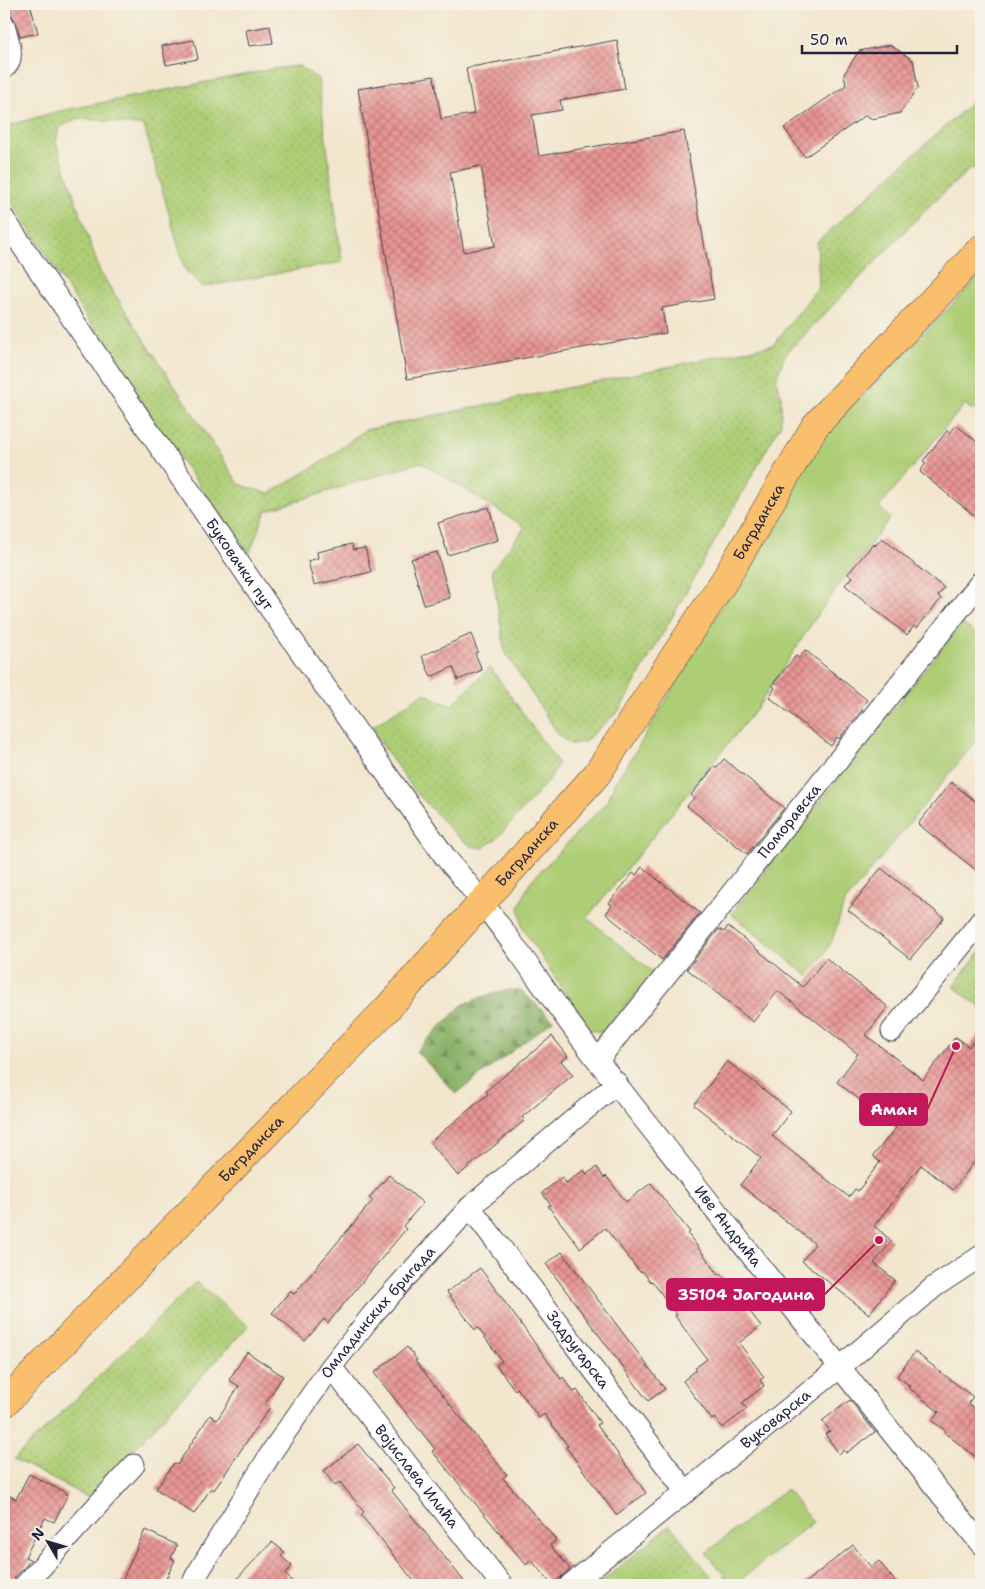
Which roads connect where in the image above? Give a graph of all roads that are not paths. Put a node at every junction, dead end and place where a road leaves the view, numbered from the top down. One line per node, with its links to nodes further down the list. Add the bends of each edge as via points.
1 (4, 25): 2 (street, via 12,57)
2 (4, 68)
3 (4, 218): 6 (street, Буковачки пут, via 271,610 446,858)
4 (981, 249): 6 (main road, Багрданска, via 815,426 726,578 597,774)
5 (981, 582): 9 (street, Поморавска)
6 (482, 902): 9 (street, Иве Андрића); 15 (main road, Багрданска, via 380,1016)
7 (981, 921): 8 (street)
8 (892, 1031)
9 (598, 1060): 10 (street, Иве Андрића)
10 (617, 1083): 11 (street, Омладинских бригада); 14 (street, Иве Андрића)
11 (470, 1207): 13 (street, Омладинских бригада, via 372,1315); 17 (street, Задругарска)
12 (981, 1256): 14 (street, Вуковарска, via 934,1287)
13 (331, 1367): 19 (street, Омладинских бригада, via 273,1450); 21 (street, Војислава Илића)
14 (839, 1368): 17 (street, Вуковарска); 18 (street, Иве Андрића)
15 (4, 1404)
16 (134, 1465): 20 (street)
17 (686, 1492): 22 (street, Вуковарска)
18 (981, 1544)
19 (198, 1582)
20 (25, 1585)
21 (502, 1585)
22 (570, 1585)

